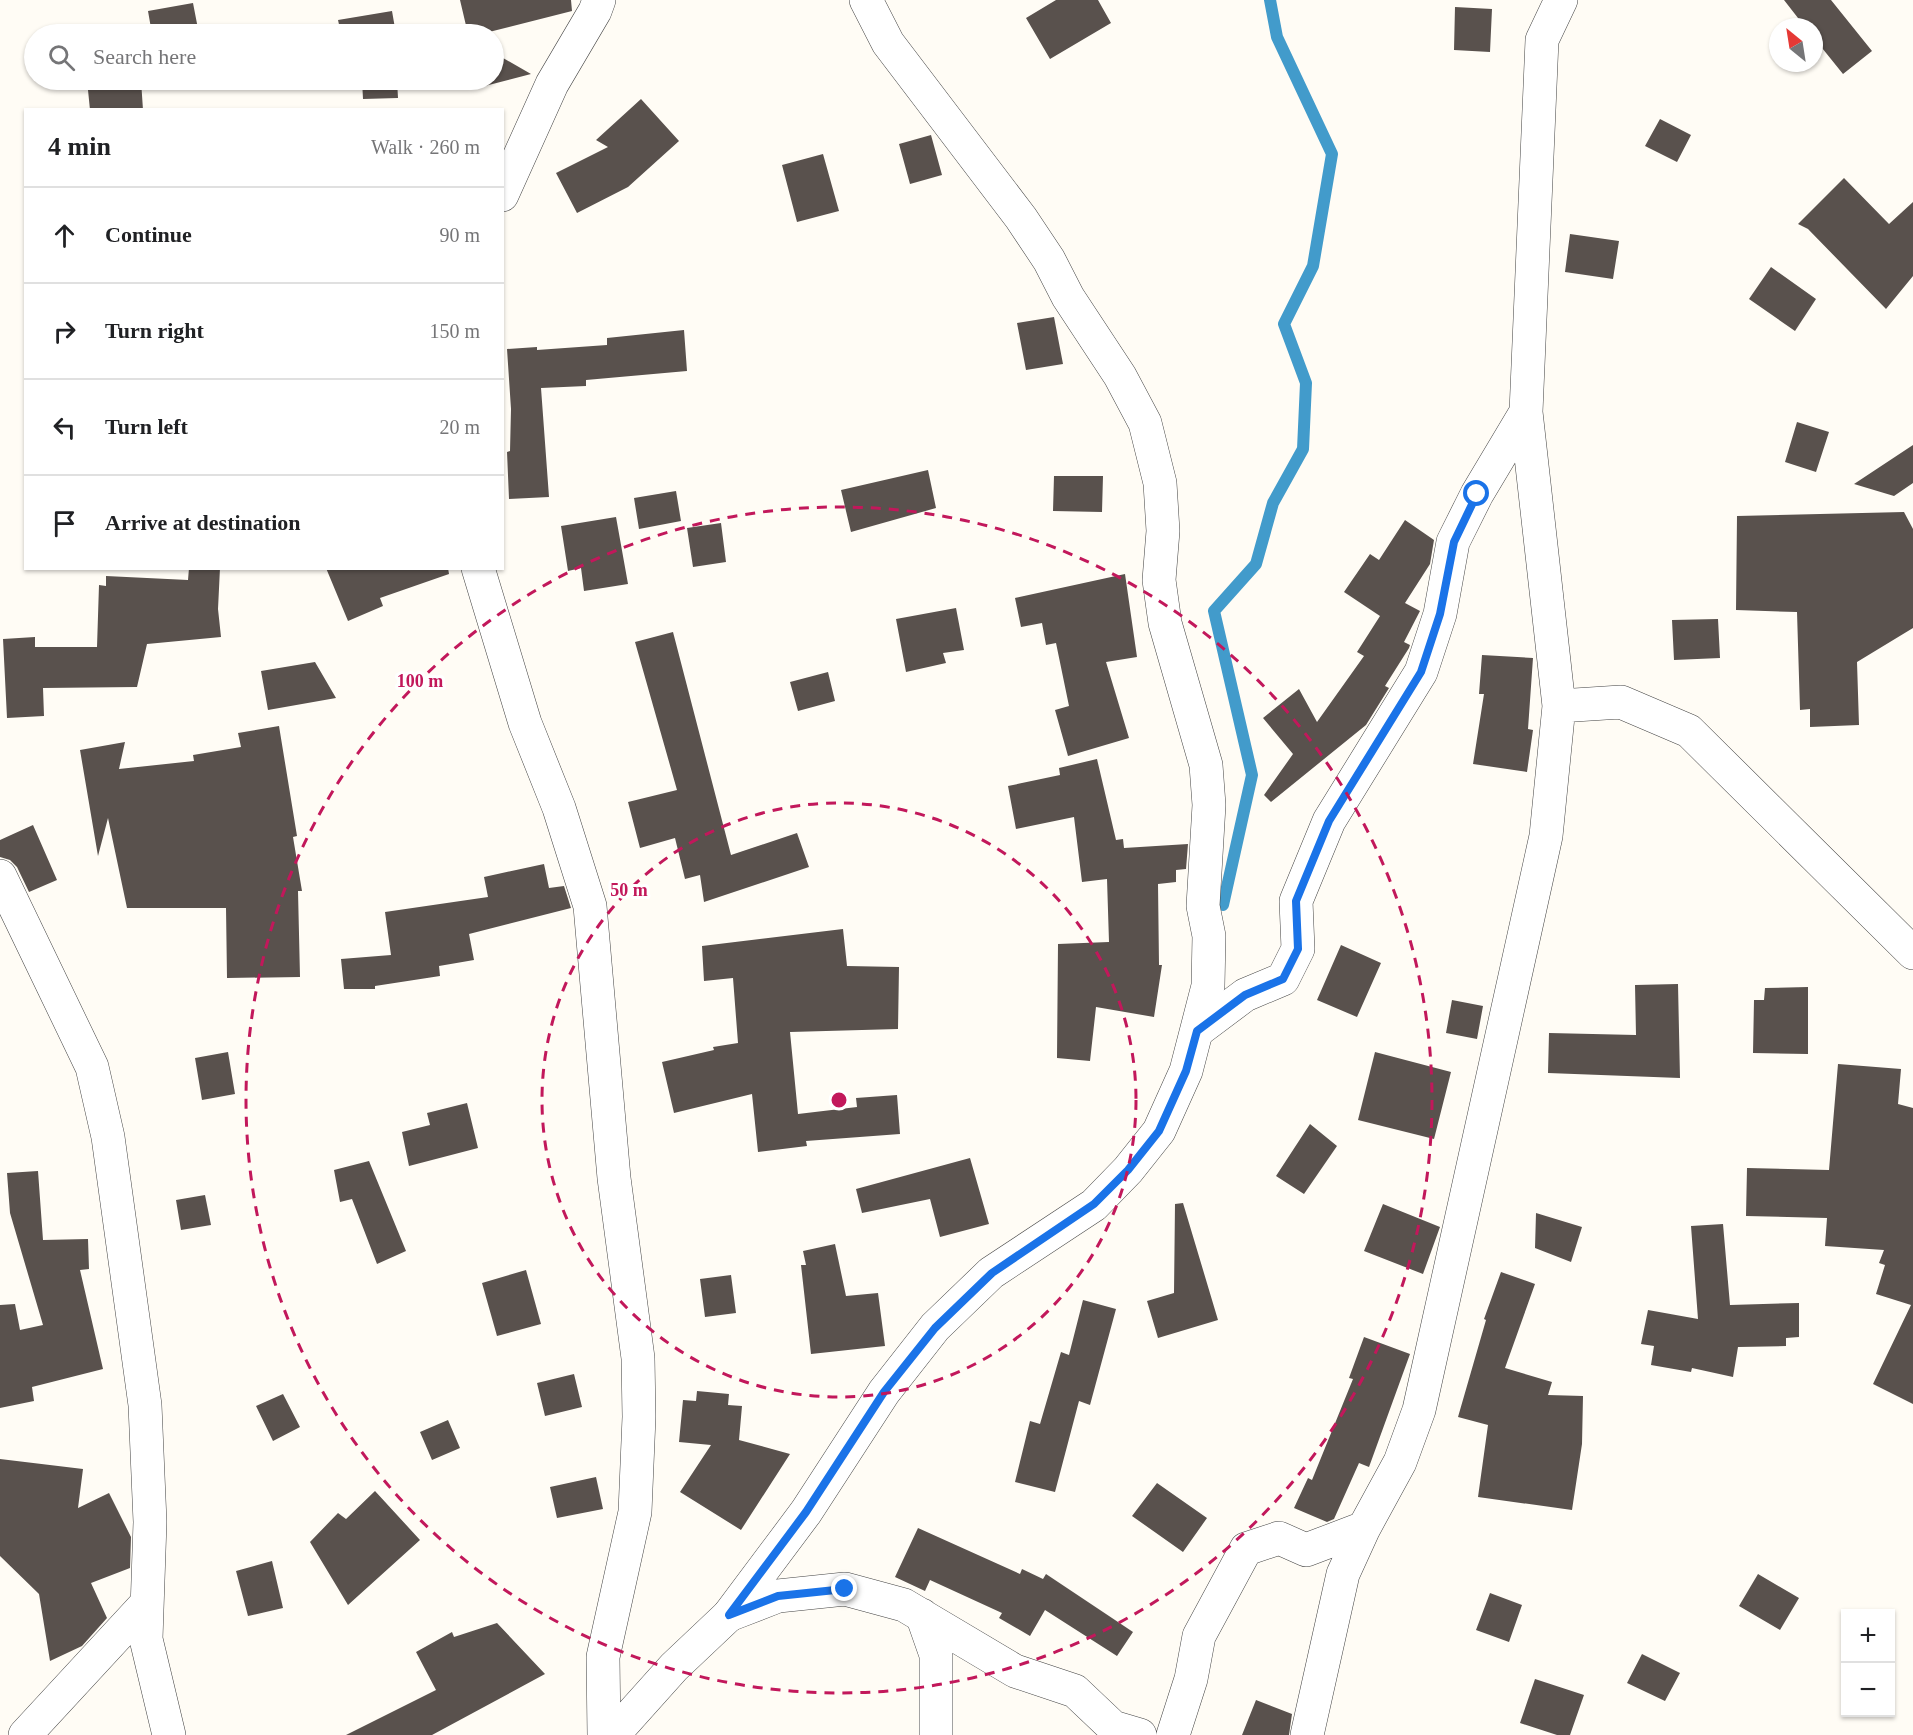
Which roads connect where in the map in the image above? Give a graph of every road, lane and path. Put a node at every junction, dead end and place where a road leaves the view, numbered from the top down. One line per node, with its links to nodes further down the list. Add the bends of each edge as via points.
1 (599, 0): 6 (street, via 552,84)
2 (866, 0): 12 (street, via 888,42 1049,260 1145,423 1160,483 1160,580 1165,622 1206,765 1208,785 1203,906 1209,936 1208,986)
3 (1540, 0): 5 (street)
4 (1561, 0): 5 (street)
5 (1542, 40): 7 (street)
6 (504, 191)
7 (1526, 412): 9 (street); 12 (street, via 1477,494 1454,542 1440,614 1421,672 1329,821 1296,901 1298,949 1283,979 1245,995)
8 (479, 570): 19 (street, via 525,723 584,884 593,929 614,1178 638,1358 639,1417 635,1512 603,1657)
9 (1559, 706): 11 (street, via 1621,702 1689,731); 13 (street, via 1546,836 1419,1410 1400,1462)
10 (0, 876): 14 (street, via 92,1067 108,1137 145,1405 150,1522)
11 (1913, 953)
12 (1197, 1031): 15 (street, via 1186,1071 1159,1131 1094,1204 992,1273 935,1328 884,1392 806,1512)
13 (1364, 1528): 23 (street, via 1306,1550 1279,1538 1246,1549 1198,1636 1191,1680); 24 (street, via 1343,1574)
14 (147, 1603): 17 (street); 18 (street, via 146,1639)
15 (729, 1615): 16 (street, via 778,1596 845,1589 904,1605); 20 (street, via 674,1667)
16 (922, 1615): 21 (street, via 936,1656); 22 (street, via 1015,1671 1075,1692 1113,1727)
17 (25, 1735)
18 (169, 1735)
19 (604, 1735)
20 (613, 1735)
21 (936, 1735)
22 (1140, 1735)
23 (1173, 1735)
24 (1307, 1735)

